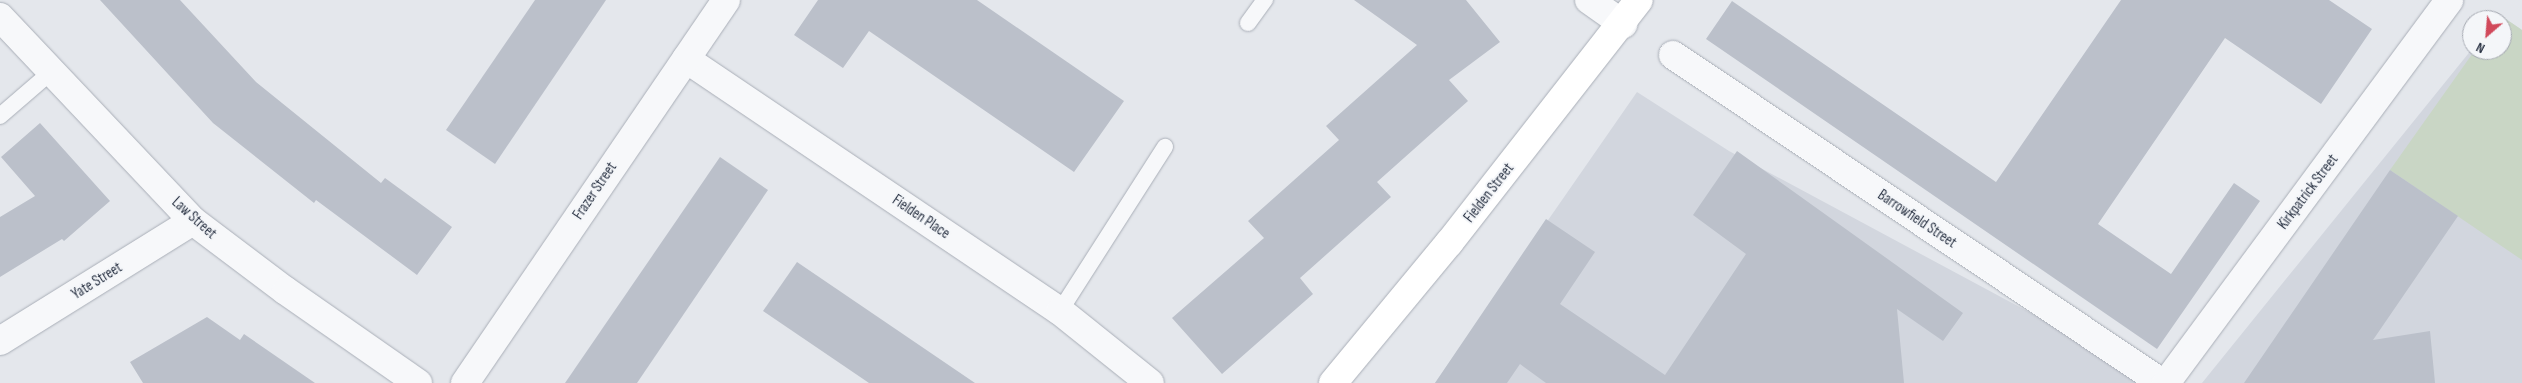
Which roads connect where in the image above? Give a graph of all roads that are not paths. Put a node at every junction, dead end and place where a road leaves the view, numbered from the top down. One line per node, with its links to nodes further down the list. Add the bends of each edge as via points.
1 (726, 0): 10 (street, Frazer Street)
2 (1265, 0): 7 (lane)
3 (1589, 0): 8 (street)
4 (1639, 0): 8 (main road, Fielden Street)
5 (2449, 0): 22 (street, Kirkpatrick Street)
6 (0, 17): 11 (street, Law Street)
7 (1248, 23)
8 (1623, 24): 20 (main road, Fielden Street)
9 (1673, 54): 21 (street, Barrowfield Street)
10 (686, 59): 15 (street, Fielden Place); 18 (street, Frazer Street)
11 (51, 72): 12 (lane); 14 (street, Law Street)
12 (0, 116)
13 (1165, 147): 15 (lane)
14 (193, 221): 16 (street, Yate Street); 17 (street, Law Street)
15 (1060, 311): 19 (street, Fielden Place)
16 (0, 341)
17 (418, 383)
18 (465, 383)
19 (1150, 383)
20 (1334, 383)
21 (2162, 383)
22 (2166, 383)

